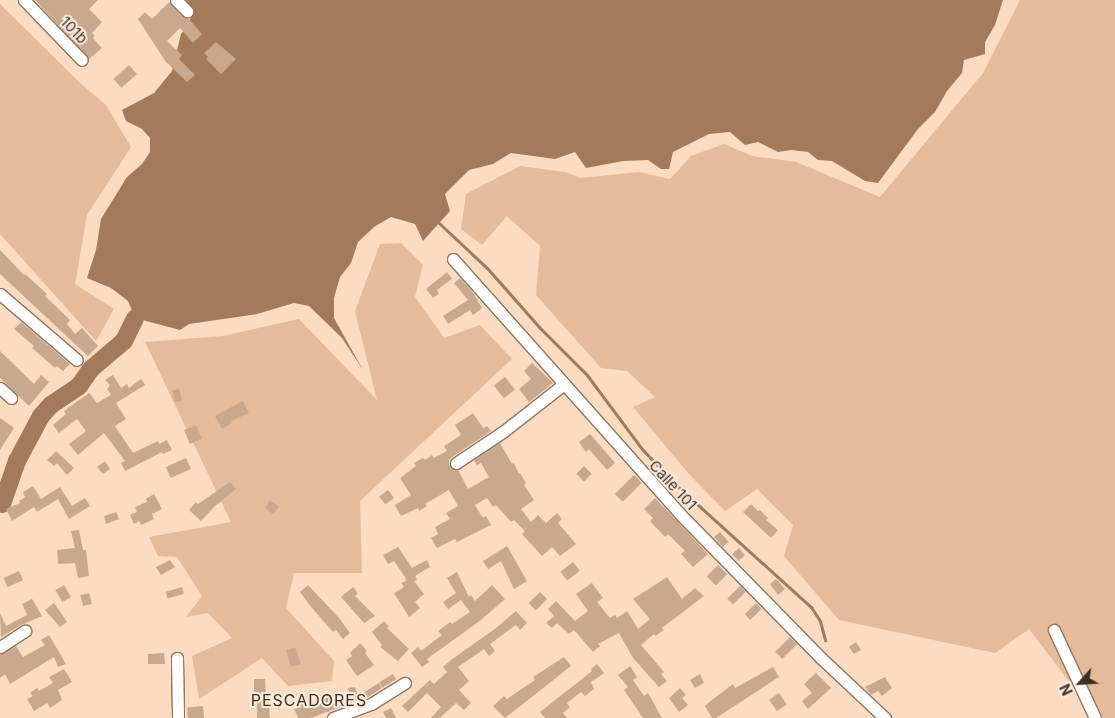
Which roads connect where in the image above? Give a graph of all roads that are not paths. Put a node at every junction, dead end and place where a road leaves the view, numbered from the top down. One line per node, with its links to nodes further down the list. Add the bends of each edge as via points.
1 (24, 0): 4 (street, 101b)
2 (176, 0): 3 (street)
3 (186, 11)
4 (82, 60)
5 (453, 259): 8 (street, Calle 101)
6 (0, 294): 7 (street)
7 (77, 360)
8 (564, 384): 11 (street, via 504,432); 19 (street, Calle 101, via 681,515 821,658)
9 (0, 388): 10 (street)
10 (11, 398)
11 (456, 463)
12 (1054, 630): 20 (street)
13 (25, 631): 14 (street)
14 (0, 647)
15 (177, 658): 17 (street)
16 (405, 684): 18 (street, via 371,704)
17 (178, 718)
18 (333, 718)
19 (885, 718)
20 (1095, 718)

